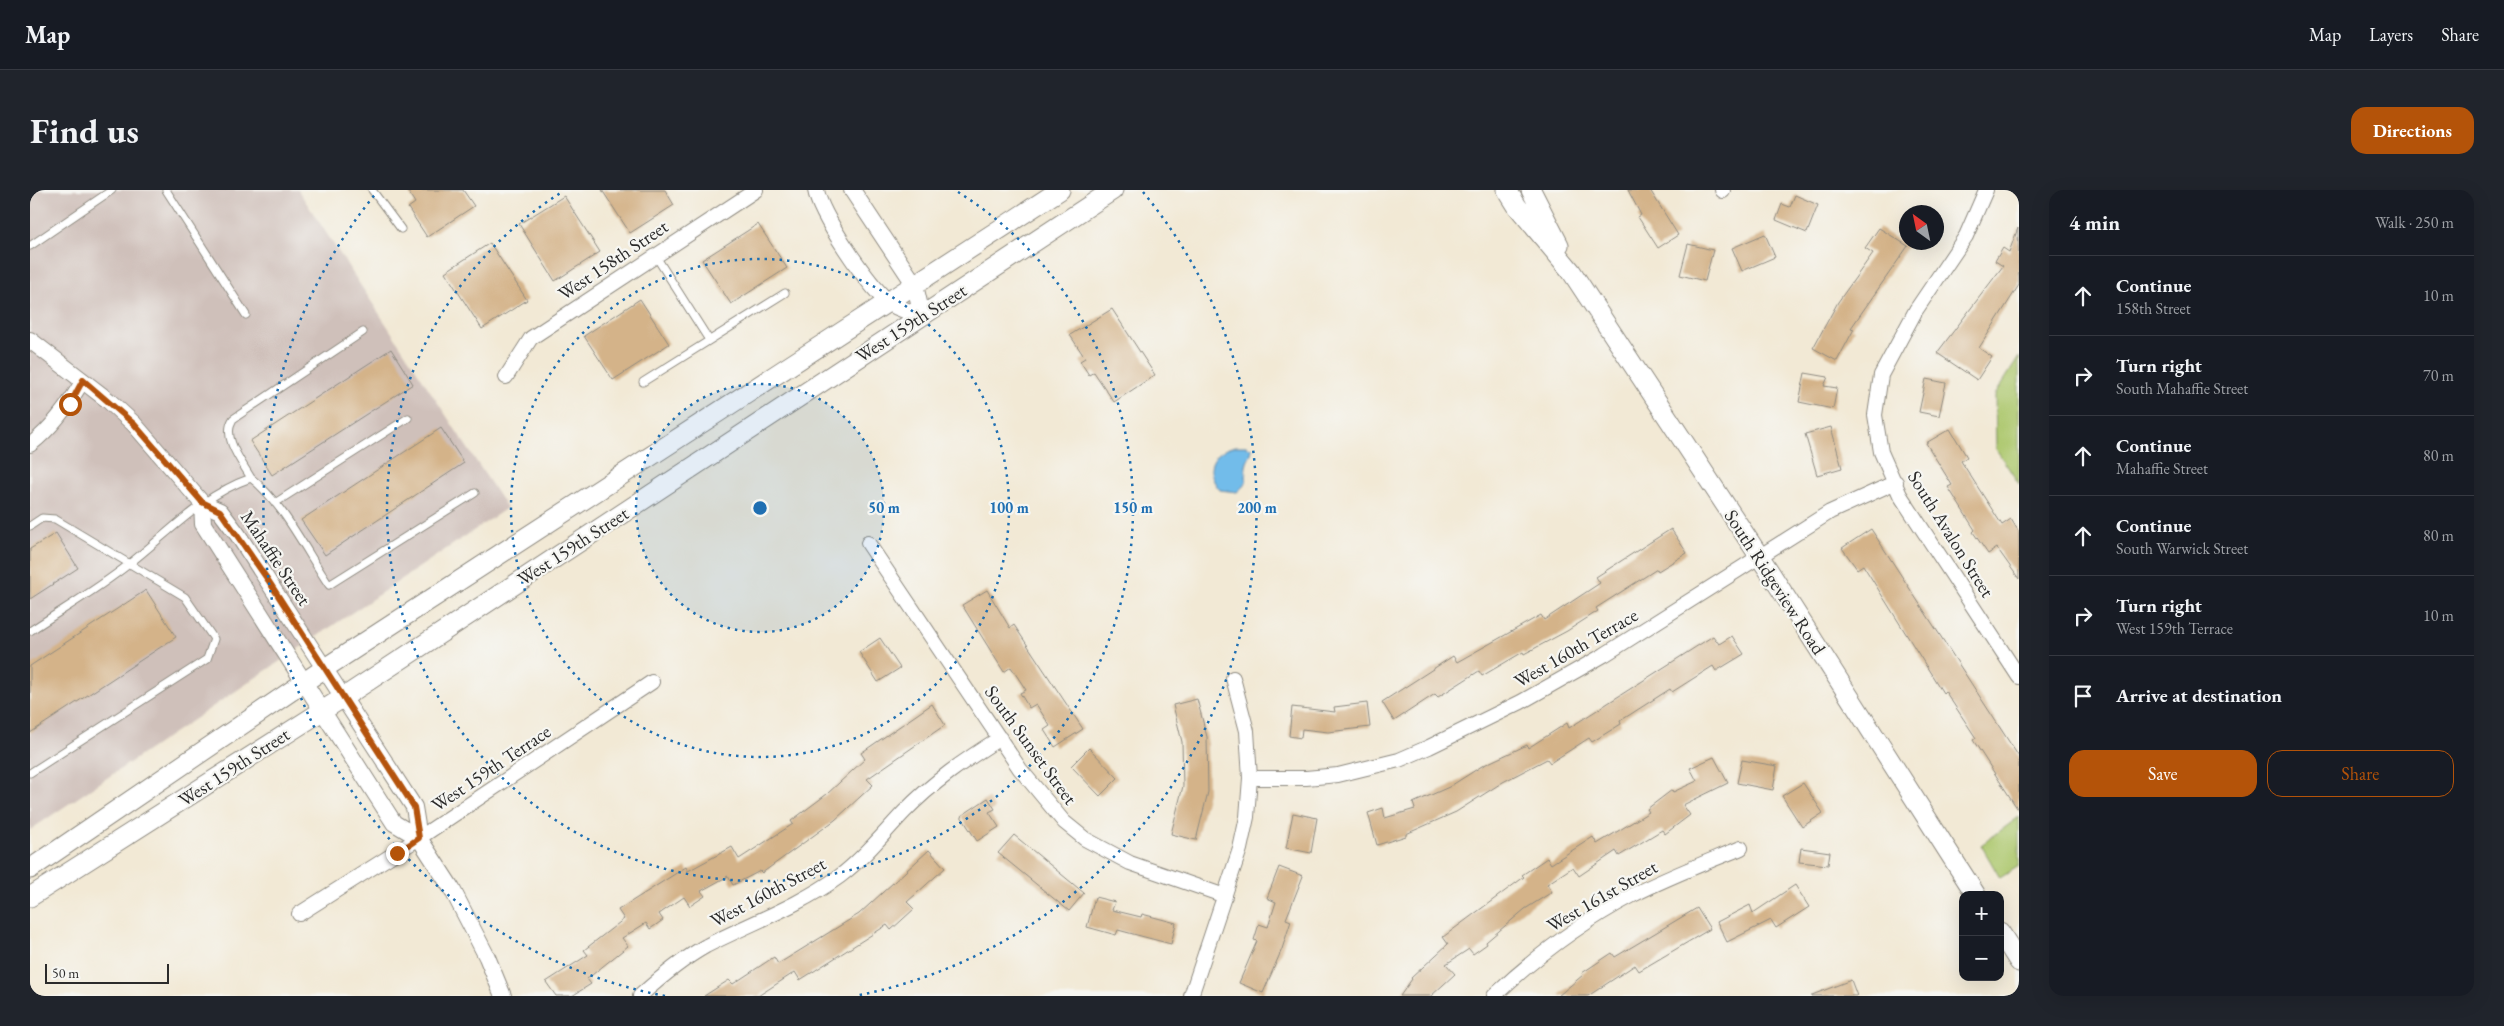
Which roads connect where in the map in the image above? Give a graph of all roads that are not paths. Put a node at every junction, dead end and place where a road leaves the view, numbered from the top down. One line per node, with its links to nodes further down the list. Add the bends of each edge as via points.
1 (112, 190): 13 (lane)
2 (166, 190): 19 (lane)
3 (372, 190): 12 (lane)
4 (756, 190): 14 (street, West 158th Street)
5 (816, 190): 18 (street, via 836,233 874,288)
6 (852, 190): 16 (street)
7 (1060, 190): 16 (main road, West 159th Street)
8 (1113, 190): 20 (main road, West 159th Street)
9 (1506, 190): 15 (main road, South Ridgeview Road)
10 (1531, 190): 15 (main road, South Ridgeview Road)
11 (1986, 190): 30 (street, South Avalon Street, via 1966,236 1916,310 1881,375 1875,415 1881,452)
12 (402, 229)
13 (30, 246)
14 (655, 255): 23 (lane); 24 (street, West 158th Street, via 531,338)
15 (1571, 271): 36 (main road, South Ridgeview Road)
16 (915, 285): 18 (main road, West 159th Street); 20 (street)
17 (784, 293): 23 (lane)
18 (888, 302): 20 (street); 39 (main road, West 159th Street)
19 (246, 314)
20 (922, 316): 44 (main road, West 159th Street)
21 (363, 332): 29 (lane, via 233,419 228,426 229,436)
22 (30, 340): 25 (street, Mahaffie Street)
23 (709, 340): 26 (lane)
24 (506, 377)
25 (83, 380): 28 (street, via 70,404); 32 (street, Mahaffie Street, via 134,424)
26 (643, 382)
27 (408, 418): 33 (lane)
28 (30, 445)
29 (251, 478): 32 (lane); 33 (lane)
30 (1896, 482): 36 (street, West 160th Terrace, via 1830,512); 40 (street, South Avalon Street, via 1900,495)
31 (475, 493): 33 (lane, via 329,585)
32 (202, 502): 37 (lane); 39 (street, Mahaffie Street, via 220,511); 42 (street, via 203,524)
33 (276, 503)
34 (30, 526): 37 (lane, via 42,518 56,519)
35 (868, 543): 46 (street, South Sunset Street)
36 (1760, 557): 48 (street, West 160th Terrace, via 1604,655 1521,702 1429,747 1392,762 1338,775); 52 (main road, South Ridgeview Road)
37 (129, 564): 38 (lane); 47 (lane, via 186,597 214,639 207,659)
38 (30, 630)
39 (325, 668): 42 (main road, West 159th Street); 44 (street, Mahaffie Street)
40 (2019, 677)
41 (1233, 678): 48 (street, via 1247,731)
42 (305, 681): 45 (street); 51 (main road, West 159th Street)
43 (652, 682): 49 (street, West 159th Terrace)
44 (344, 697): 45 (main road, West 159th Street); 49 (street, Mahaffie Street, via 414,807)
45 (323, 710): 49 (street, via 394,823); 54 (main road, West 159th Street)
46 (1000, 738): 53 (street, South Sunset Street, via 1044,800 1085,839 1130,863); 59 (street, West 160th Street, via 931,786 840,876 812,895 691,955)
47 (30, 773)
48 (1250, 778): 53 (street, via 1244,833)
49 (419, 838): 55 (street, West 159th Terrace); 58 (street, via 452,889)
50 (1741, 848): 61 (street, West 161st Street, via 1661,882 1591,919 1552,946)
51 (30, 869)
52 (1973, 891)
53 (1224, 896): 60 (street)
54 (30, 897)
55 (299, 914)
56 (2003, 936): 57 (main road)
57 (2019, 962)
58 (503, 996)
59 (640, 996)
60 (1191, 996)
61 (1494, 996)

